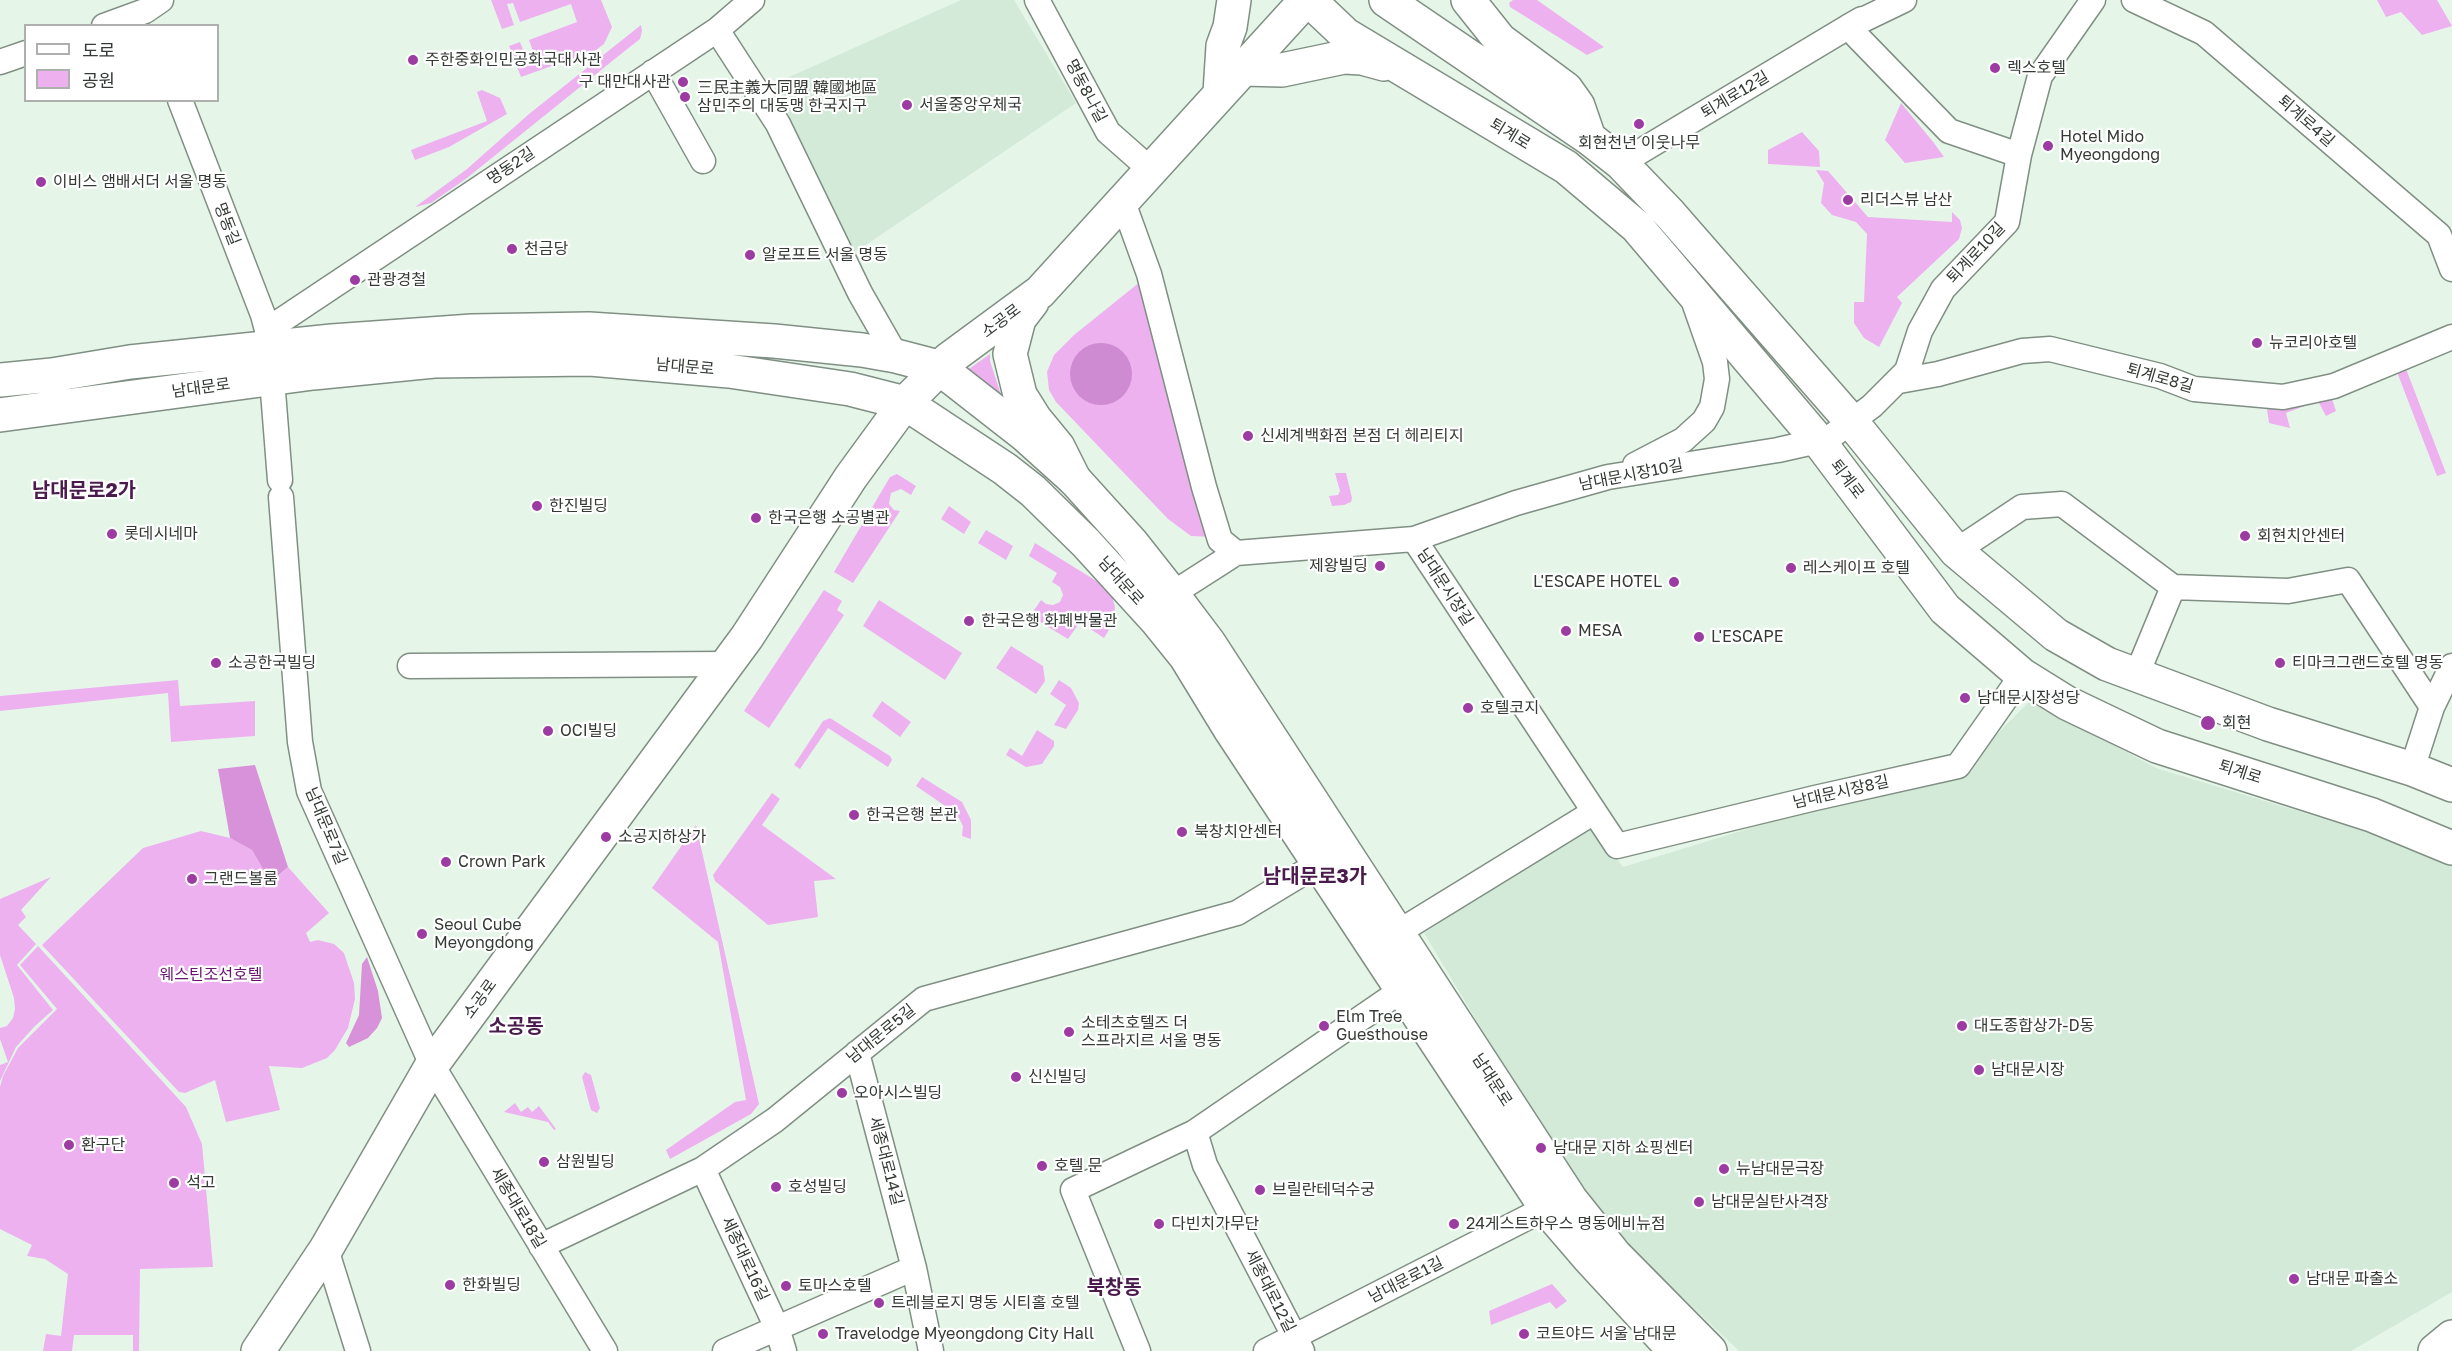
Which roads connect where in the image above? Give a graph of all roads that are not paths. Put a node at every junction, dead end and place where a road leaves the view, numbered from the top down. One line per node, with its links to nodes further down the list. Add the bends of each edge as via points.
1 (752, 0): 14 (street, 명동2길)
2 (1037, 0): 27 (street, 명동8나길, via 1108,132)
3 (1234, 0): 21 (main road, via 1223,46)
4 (1307, 0): 17 (main road, 소공로); 19 (main road, 퇴계로, via 1346,35)
5 (1386, 0): 20 (main road)
6 (1468, 0): 23 (main road, via 1500,40 1566,89 1578,106)
7 (1896, 0): 13 (street, 퇴계로12길)
8 (1904, 0): 13 (street, 퇴계로12길)
9 (2093, 0): 24 (street, 퇴계로10길, via 2040,76)
10 (2134, 0): 29 (street, 퇴계로4길, via 2204,33 2439,235)
11 (149, 9): 12 (street)
12 (109, 24)
13 (1848, 27): 24 (street, via 1949,131); 26 (street, 퇴계로12길)
14 (717, 30): 18 (street, 명동2길); 34 (street, via 778,124 860,293)
15 (24, 54): 16 (street)
16 (0, 62)
17 (1244, 69): 19 (main road, via 1282,70 1323,60 1353,58 1386,65); 21 (main road, 소공로)
18 (653, 72): 25 (street); 33 (street, 명동2길)
19 (1417, 79): 20 (main road, via 1412,54 1433,43 1487,80); 30 (main road, 퇴계로, via 1566,167 1637,227)
20 (1509, 84): 23 (main road)
21 (1220, 93): 27 (main road, 소공로)
22 (181, 102): 33 (street, 명동길)
23 (1589, 138): 26 (main road)
24 (2019, 155): 37 (street, 퇴계로10길, via 2007,222 1942,289 1920,331 1907,371)
25 (703, 161)
26 (1621, 164): 40 (main road, via 1670,214)
27 (1151, 170): 28 (main road, 소공로)
28 (1123, 202): 31 (main road, 소공로); 46 (street, via 1149,274 1220,540)
29 (2452, 269)
30 (1686, 284): 41 (main road, 퇴계로); 42 (street, via 1715,362 1717,379 1712,407 1704,421 1683,440)
31 (1040, 292): 35 (main road, 소공로); 43 (main road, via 1019,319 1010,354 1020,395 1058,447)
32 (2452, 337): 37 (street, 퇴계로8길, via 2334,386 2283,397 2194,390 2160,376 2050,349 2022,351)
33 (269, 352): 34 (main road, 남대문로, via 432,334 589,329 774,340); 36 (main road, 남대문로, via 130,362); 38 (main road, 남대문로, via 434,361 590,359 729,371 850,389); 39 (main road, 남대문로); 65 (street, 남대문로7길, via 300,742 309,791)
34 (896, 356): 35 (main road, 남대문로)
35 (938, 368): 38 (main road, 소공로); 43 (main road, 남대문로, via 1025,435)
36 (0, 380)
37 (1899, 381): 40 (street, 퇴계로10길)
38 (905, 404): 49 (main road, 소공로, via 851,477); 57 (main road, 남대문로, via 1005,469 1065,520 1164,630 1186,657 1230,729)
39 (0, 415)
40 (1850, 420): 41 (street, 퇴계로10길); 45 (main road)
41 (1819, 442): 42 (street, 남대문시장10길); 52 (main road, 퇴계로, via 1945,609)
42 (1608, 477): 44 (street, 남대문시장10길, via 1516,502)
43 (1074, 479): 48 (main road, 남대문로)
44 (1414, 539): 46 (street, 남대문시장길); 58 (street, 남대문시장길)
45 (1956, 551): 47 (street, via 2022,507 2062,504); 53 (main road, via 2056,635 2107,664)
46 (1236, 553): 48 (street, 남대문시장길)
47 (2173, 587): 53 (street); 54 (street, via 2288,591 2349,580)
48 (1172, 594): 57 (main road, 남대문로, via 1266,732)
49 (727, 664): 50 (street); 65 (main road, 소공로)
50 (410, 666)
51 (2452, 666): 54 (street)
52 (2022, 675): 59 (street, 남대문시장8길, via 1958,766); 60 (main road, 퇴계로, via 2067,703 2157,746 2372,815)
53 (2137, 675): 55 (main road, via 2268,724)
54 (2432, 707): 55 (street)
55 (2412, 769): 56 (main road)
56 (2452, 785)
57 (1290, 794): 61 (main road, 남대문로); 62 (main road, 남대문로)
58 (1594, 812): 59 (street, 남대문시장길); 62 (street)
59 (1617, 846)
60 (2452, 848)
61 (1318, 864): 63 (main road, 남대문로); 64 (street, 남대문로5길, via 1237,913 924,999)
62 (1397, 933): 84 (main road, 남대문로, via 1571,1200 1615,1255)
63 (1402, 990): 66 (street); 68 (main road, 남대문로)
64 (857, 1053): 67 (street, 남대문로5길, via 775,1120); 71 (street, 세종대로14길)
65 (432, 1065): 69 (street, 세종대로18길); 70 (main road, 소공로)
66 (1195, 1132): 74 (street, 세종대로12길, via 1205,1165); 81 (street, via 1073,1190)
67 (703, 1169): 69 (street, 남대문로5길); 72 (street, 세종대로16길)
68 (1546, 1208): 74 (street, 남대문로1길); 83 (main road, 남대문로)
69 (541, 1246): 77 (street, 세종대로18길)
70 (326, 1249): 75 (main road, 소공로); 76 (street)
71 (914, 1269): 72 (street); 80 (street, 세종대로14길)
72 (777, 1328): 78 (street); 79 (street, 세종대로16길)
73 (2452, 1337): 85 (main road)
74 (1298, 1344): 82 (street, 남대문로1길)
75 (258, 1351)
76 (358, 1351)
77 (605, 1351)
78 (725, 1351)
79 (784, 1351)
80 (931, 1351)
81 (1138, 1351)
82 (1266, 1351)
83 (1675, 1351)
84 (1710, 1351)
85 (2435, 1351)

